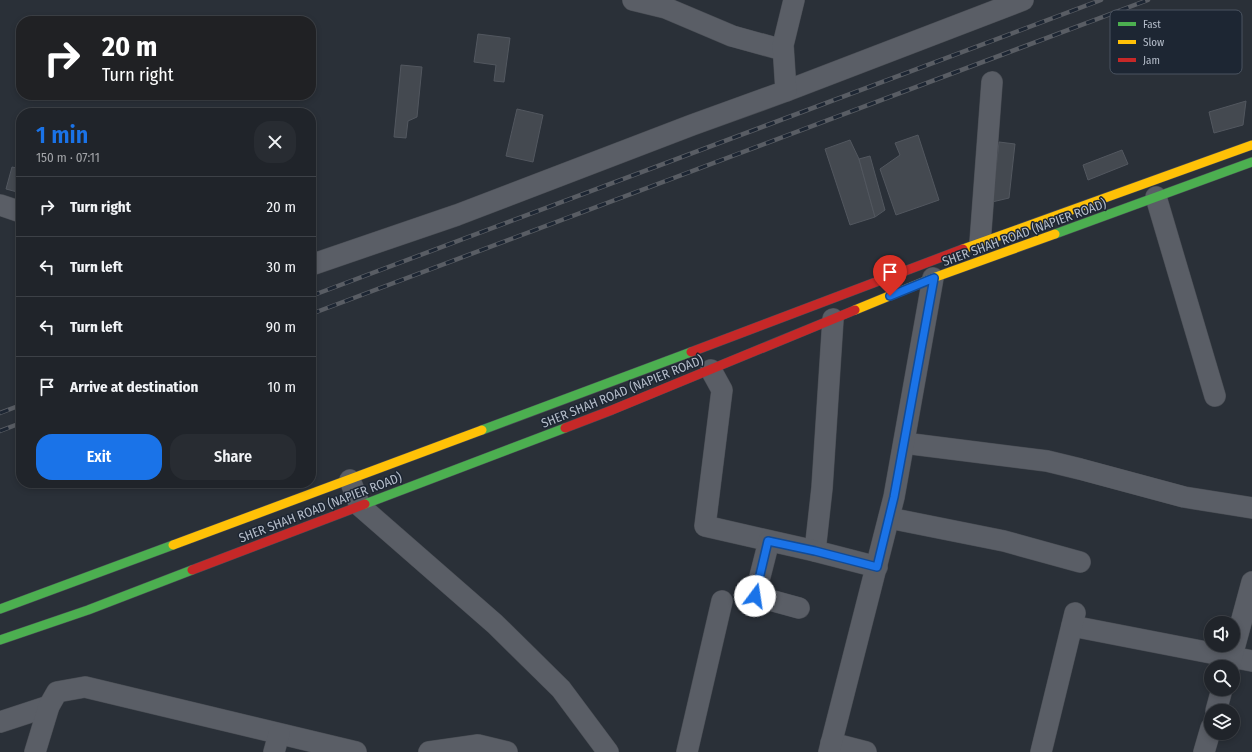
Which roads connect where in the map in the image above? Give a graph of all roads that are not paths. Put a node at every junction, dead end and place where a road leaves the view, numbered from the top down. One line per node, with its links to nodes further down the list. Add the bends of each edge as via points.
1 (633, 0): 4 (street, via 666,8 732,36)
2 (794, 0): 4 (street)
3 (1024, 0): 6 (street)
4 (783, 50): 6 (street)
5 (992, 82): 12 (street)
6 (786, 91): 13 (street, via 458,215)
7 (1252, 144): 12 (main road, SHER SHAH ROAD (NAPIER ROAD))
8 (1252, 162): 9 (main road, SHER SHAH ROAD (NAPIER ROAD))
9 (1156, 197): 14 (main road, SHER SHAH ROAD (NAPIER ROAD)); 17 (street)
10 (0, 205): 11 (street)
11 (16, 210)
12 (980, 243): 19 (main road, SHER SHAH ROAD (NAPIER ROAD))
13 (316, 263)
14 (934, 278): 15 (main road, SHER SHAH ROAD (NAPIER ROAD)); 18 (street)
15 (833, 319): 16 (main road, SHER SHAH ROAD (NAPIER ROAD)); 24 (street)
16 (711, 370): 20 (main road, SHER SHAH ROAD (NAPIER ROAD)); 23 (street, via 722,390 705,526)
17 (1215, 396)
18 (904, 443): 21 (street, via 1047,462 1184,497); 22 (street)
19 (350, 480): 20 (street); 30 (main road, SHER SHAH ROAD (NAPIER ROAD))
20 (360, 506): 31 (main road, SHER SHAH ROAD (NAPIER ROAD), via 88,610); 45 (street, via 495,624 562,689)
21 (1252, 508)
22 (889, 518): 25 (street, via 1004,541); 26 (street)
23 (768, 541): 24 (street); 29 (street, via 755,596)
24 (815, 551): 26 (street)
25 (1080, 562)
26 (877, 567): 40 (street)
27 (1252, 582): 33 (street)
28 (722, 601): 46 (street)
29 (799, 608)
30 (0, 609)
31 (0, 640)
32 (1223, 660): 48 (street, via 1073,619)
33 (1231, 660)
34 (1240, 662): 35 (street)
35 (1252, 662)
36 (49, 706): 37 (street); 39 (street, via 57,692 85,687); 41 (street)
37 (0, 722)
38 (1208, 740): 49 (street)
39 (277, 743): 42 (street)
40 (830, 747): 47 (street)
41 (34, 752)
42 (356, 752)
43 (429, 752): 44 (street, via 478,745)
44 (507, 752)
45 (608, 752)
46 (687, 752)
47 (866, 752)
48 (1041, 752)
49 (1204, 752)

